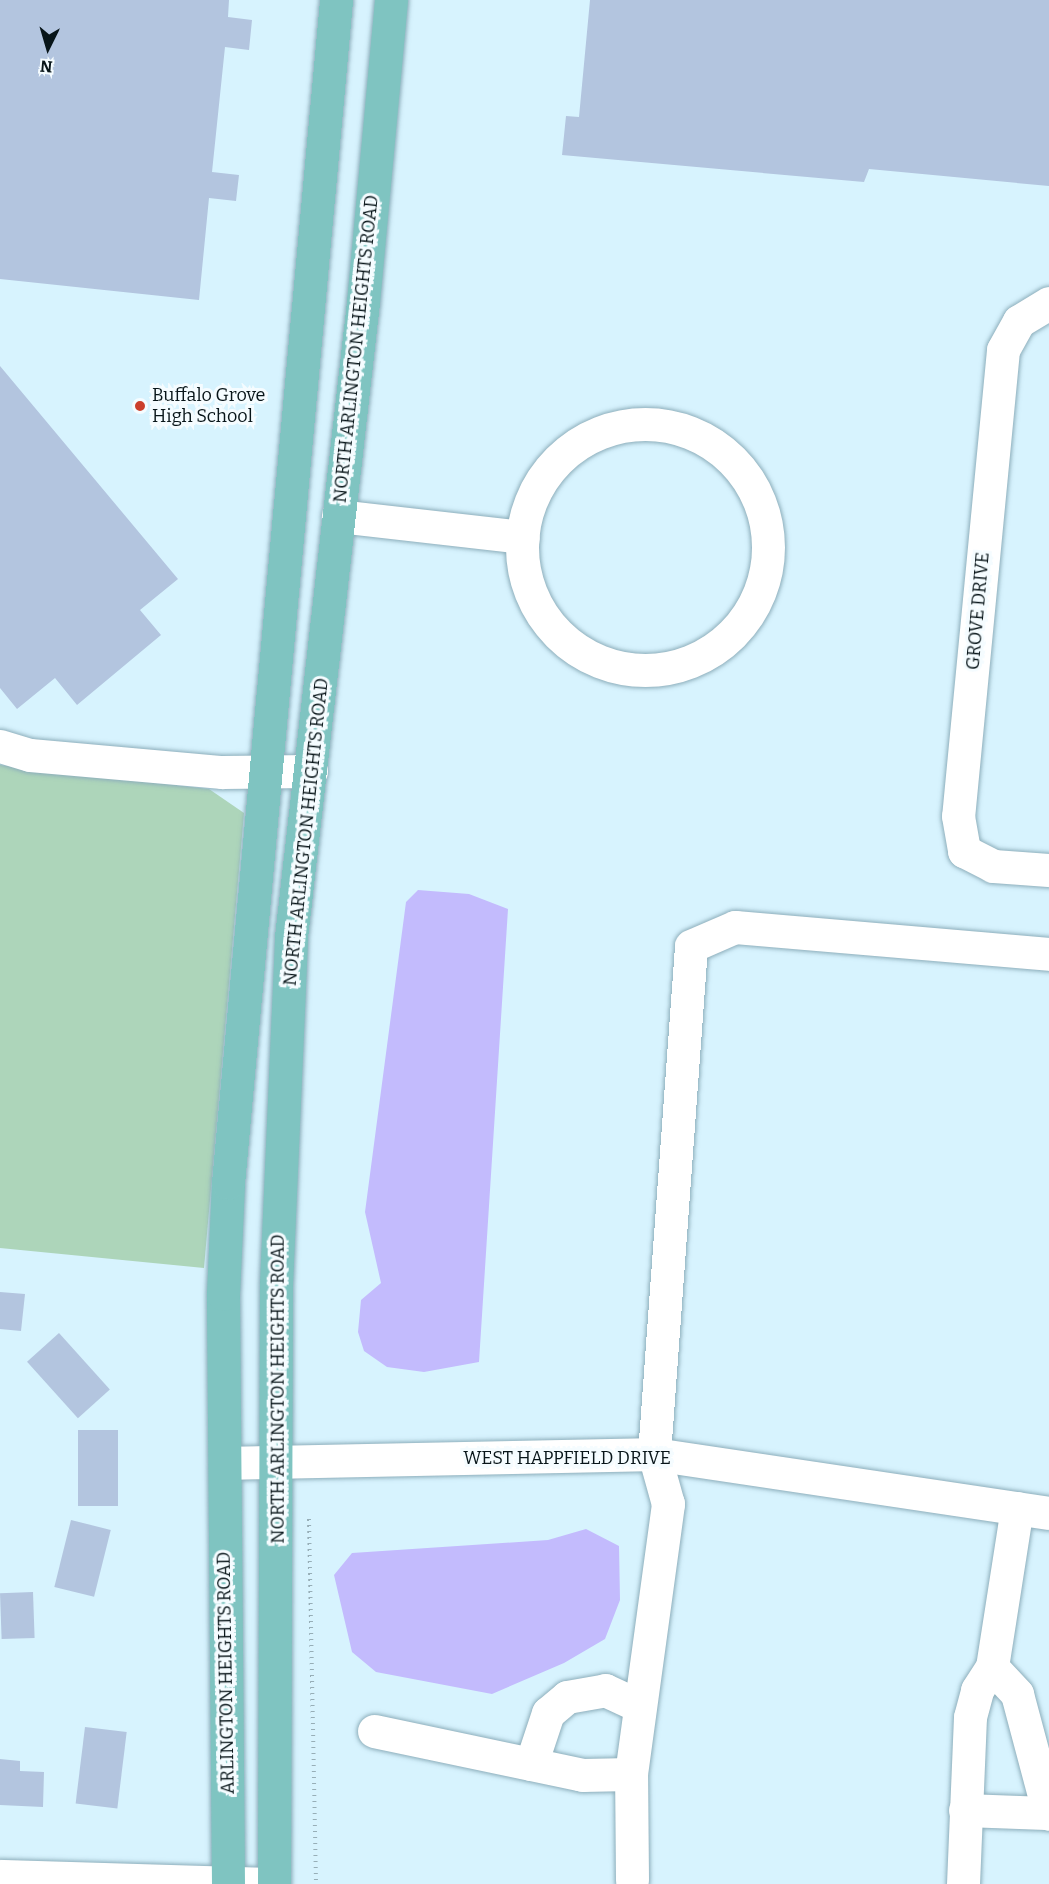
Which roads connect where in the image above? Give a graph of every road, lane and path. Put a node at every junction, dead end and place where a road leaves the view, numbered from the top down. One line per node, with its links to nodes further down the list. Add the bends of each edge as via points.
1 (336, 0): 7 (main road)
2 (391, 0): 4 (main road, NORTH ARLINGTON HEIGHTS ROAD)
3 (1049, 303): 9 (street, GROVE DRIVE, via 1019,321 1003,350 958,816 964,851 993,866)
4 (338, 516): 5 (street); 8 (main road, NORTH ARLINGTON HEIGHTS ROAD)
5 (523, 537): 5 (street, via 521,556 530,596 552,629 583,655 620,669 670,668 699,659 732,636 755,604 768,566 767,525 752,486 726,454 690,432 650,423 608,429 571,448 542,477 525,515)
6 (0, 746): 7 (street, via 41,756 222,772)
7 (263, 770): 8 (street); 13 (main road, via 228,1183)
8 (311, 771): 12 (main road, NORTH ARLINGTON HEIGHTS ROAD, via 291,937 276,1284)
9 (1049, 870)
10 (1049, 954): 11 (street, via 735,927 691,946)
11 (654, 1454): 12 (street, WEST HAPPFIELD DRIVE); 15 (street, WEST HAPPFIELD DRIVE); 18 (street, via 668,1504)
12 (277, 1462): 13 (street, WEST HAPPFIELD DRIVE); 28 (main road, NORTH ARLINGTON HEIGHTS ROAD)
13 (225, 1463): 26 (main road, ARLINGTON HEIGHTS ROAD)
14 (309, 1506): 29 (path)
15 (1017, 1508): 16 (street, WEST HAPPFIELD DRIVE); 17 (street)
16 (1049, 1513)
17 (992, 1667): 22 (street, via 977,1690 970,1717); 23 (street, via 1017,1694 1039,1765)
18 (639, 1706): 20 (street, via 605,1689 567,1697 548,1713); 21 (street)
19 (374, 1731): 20 (street)
20 (531, 1764): 21 (street, via 582,1775)
21 (631, 1774): 25 (street)
22 (965, 1810): 23 (street); 30 (street)
23 (1047, 1813)
24 (0, 1876): 26 (street)
25 (632, 1880)
26 (228, 1884): 27 (street)
27 (262, 1884)
28 (274, 1884)
29 (316, 1884)
30 (963, 1884)

